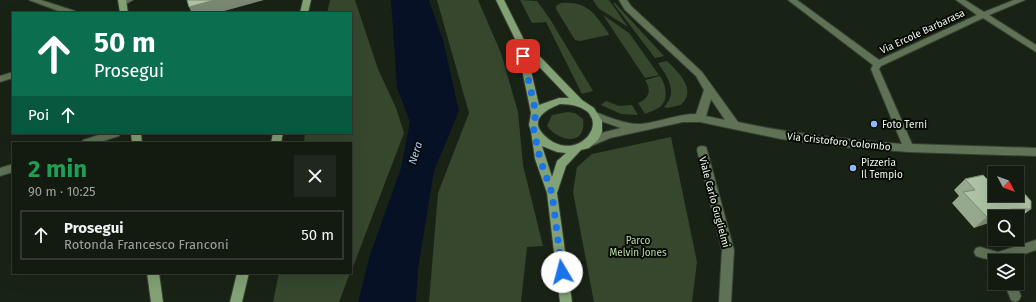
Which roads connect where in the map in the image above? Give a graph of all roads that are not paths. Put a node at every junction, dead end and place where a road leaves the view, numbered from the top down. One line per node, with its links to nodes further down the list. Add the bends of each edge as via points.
1 (33, 0): 9 (street)
2 (307, 0): 11 (street)
3 (500, 0): 13 (street)
4 (623, 0): 18 (street, via 628,8 700,74)
5 (792, 0): 15 (street)
6 (960, 0): 12 (street)
7 (1021, 0): 12 (street, Via Ercole Barbarasa)
8 (125, 1): 10 (street)
9 (69, 12)
10 (124, 12)
11 (304, 12)
12 (983, 15): 14 (street); 15 (street, Via Ercole Barbarasa)
13 (520, 41): 19 (street); 20 (street)
14 (1036, 49)
15 (878, 64): 30 (street, via 875,70)
16 (12, 75): 17 (street)
17 (0, 78)
18 (709, 90): 22 (street); 23 (street)
19 (579, 103): 20 (street, via 559,100 542,107); 21 (street)
20 (536, 113): 25 (street, via 533,126)
21 (595, 116): 24 (street, Via Cristoforo Colombo, via 617,124); 28 (street, via 598,130)
22 (700, 118): 23 (street, Via Cristoforo Colombo); 24 (street, Via Cristoforo Colombo, via 683,118)
23 (735, 126): 30 (street, Via Cristoforo Colombo, via 781,135)
24 (644, 128): 28 (street, Via Cristoforo Colombo, via 608,135)
25 (535, 133): 29 (street, via 548,145); 35 (street, via 540,159)
26 (113, 134): 27 (street)
27 (89, 142)
28 (589, 143): 29 (street)
29 (578, 148): 35 (street, via 561,164)
30 (909, 148): 32 (street, Via Cristoforo Colombo)
31 (702, 150): 47 (street, Viale Carlo Guglielmi, via 728,250)
32 (1036, 152)
33 (12, 168): 34 (street)
34 (0, 172)
35 (552, 193): 46 (street)
36 (1036, 245): 38 (street)
37 (980, 252): 39 (street)
38 (1012, 254)
39 (988, 255)
40 (153, 274): 44 (street)
41 (243, 274): 45 (street)
42 (1013, 290): 43 (street)
43 (1015, 296)
44 (157, 302)
45 (236, 302)
46 (566, 302)
47 (725, 302)

